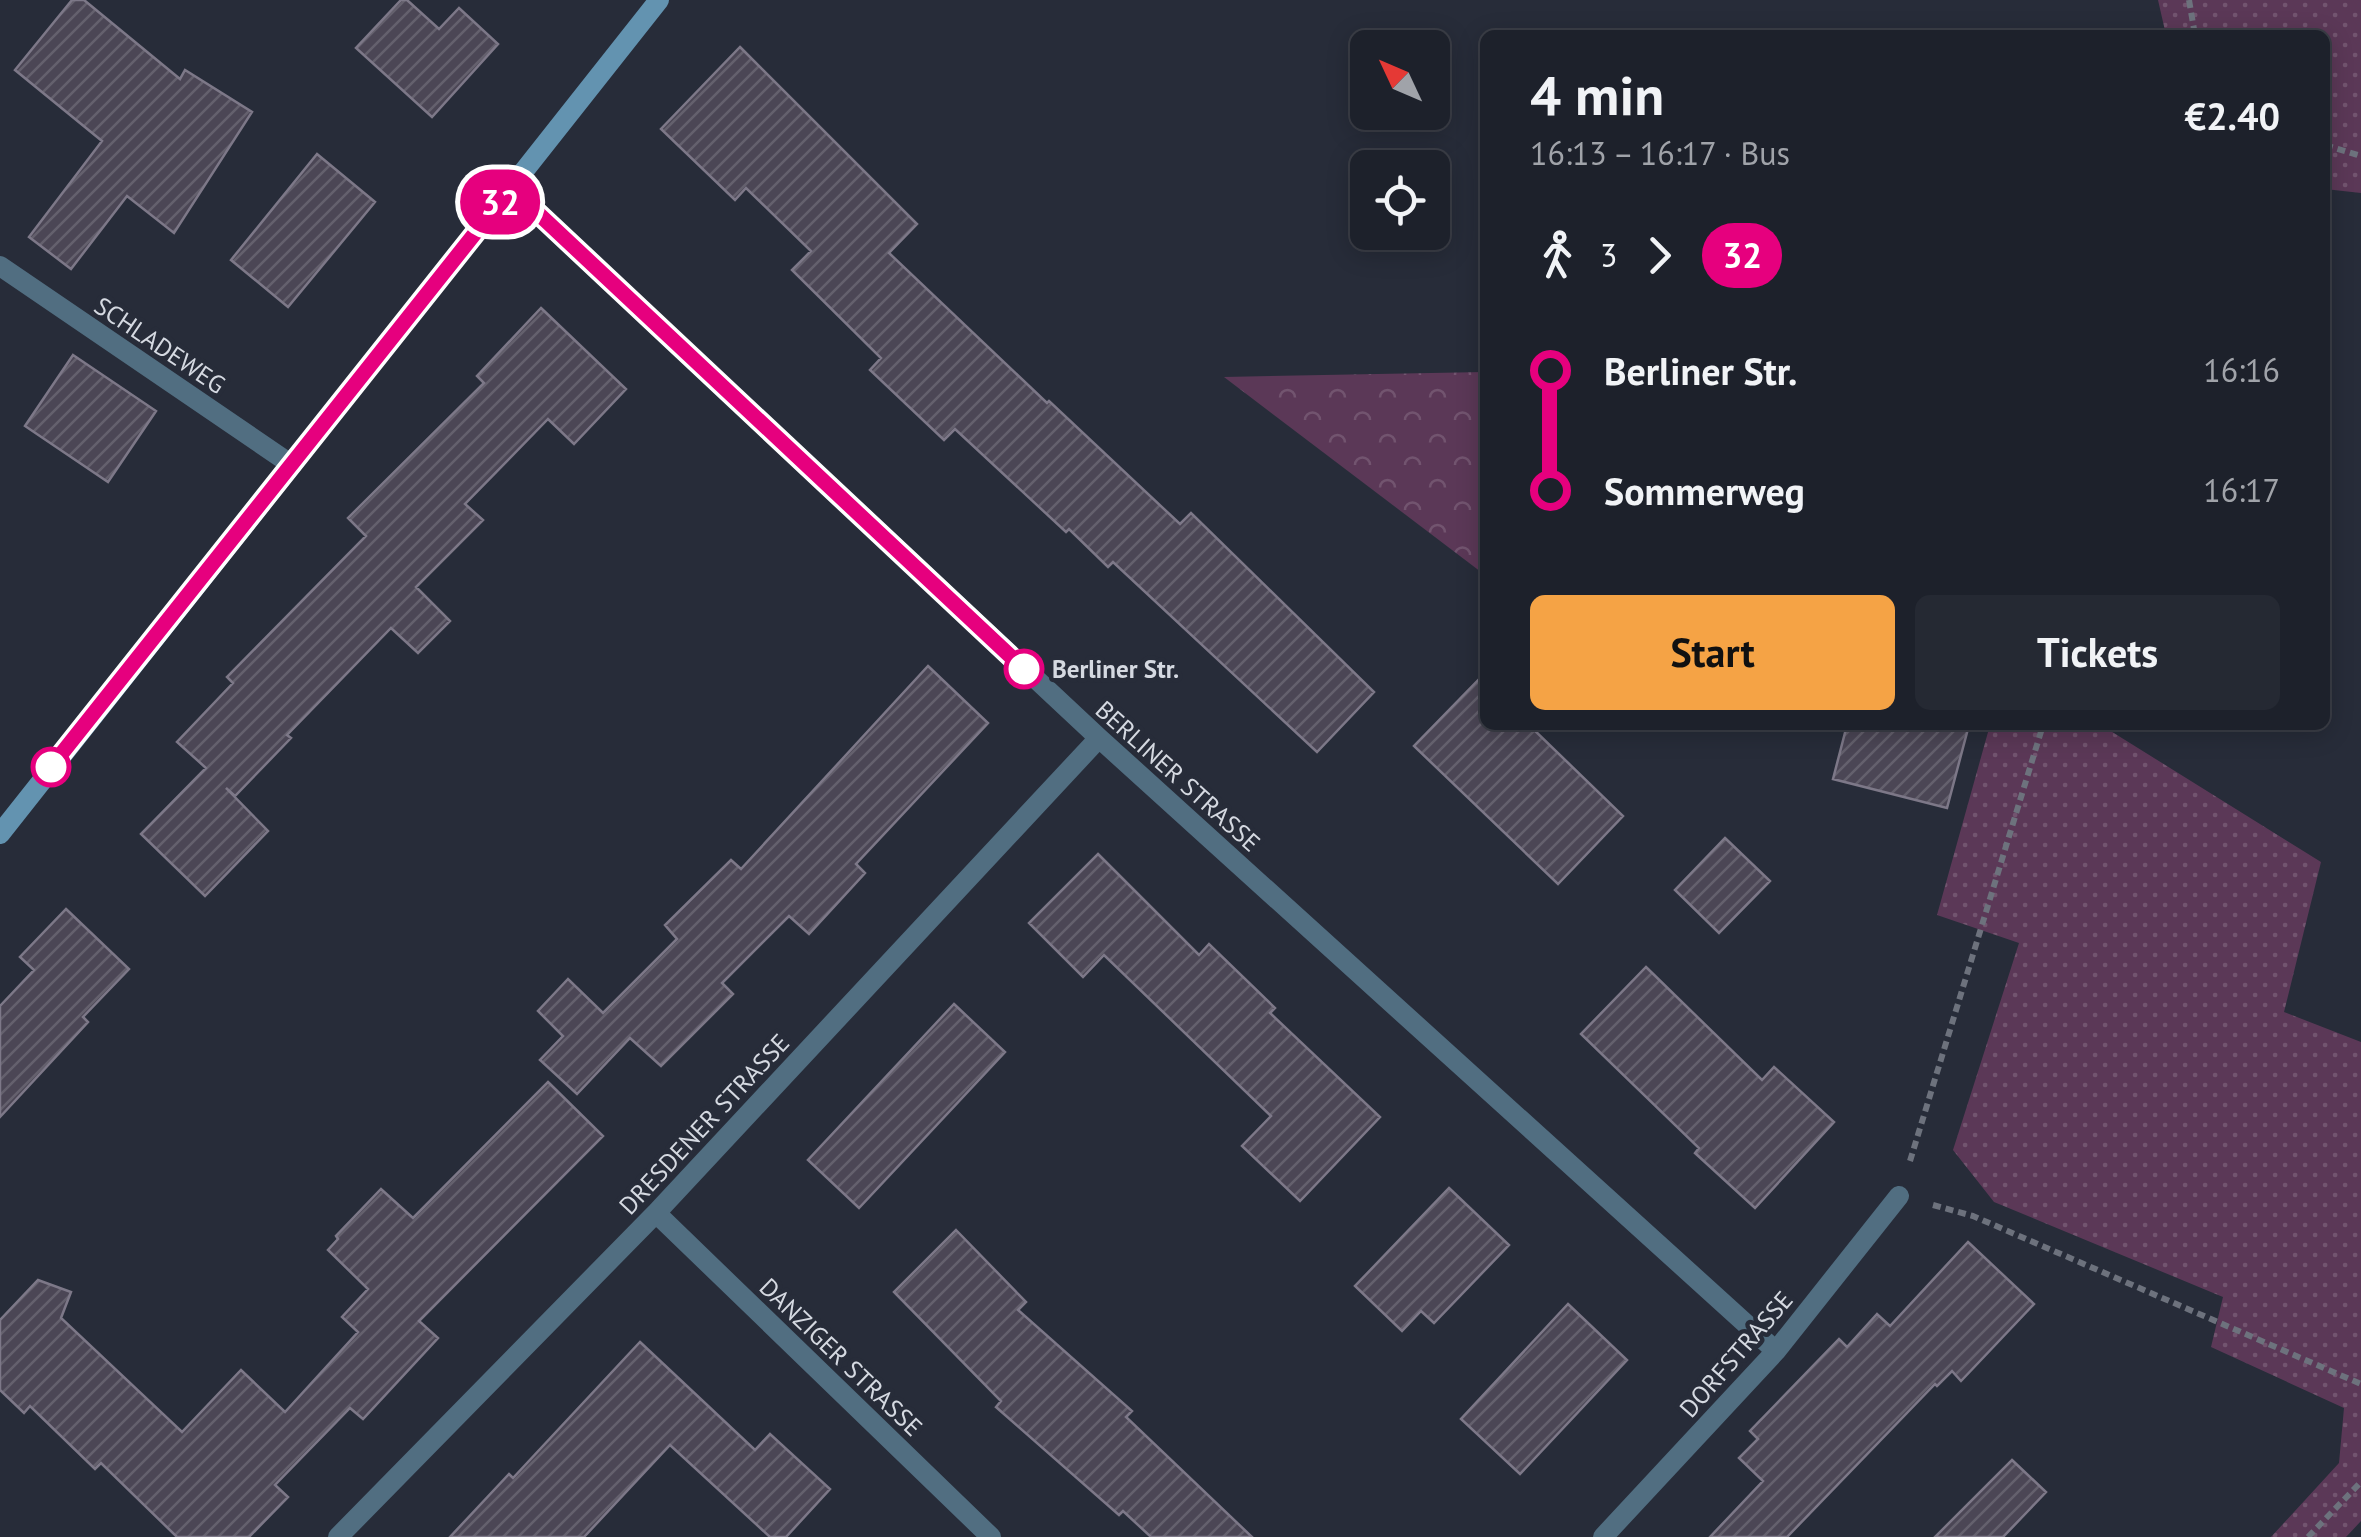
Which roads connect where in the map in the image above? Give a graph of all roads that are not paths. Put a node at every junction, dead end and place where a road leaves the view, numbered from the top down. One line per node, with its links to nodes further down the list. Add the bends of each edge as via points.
1 (659, 0): 2 (main road)
2 (511, 188): 4 (main road); 5 (street, BERLINER STRASSE)
3 (0, 266): 4 (street, SCHLADEWEG)
4 (292, 465): 6 (main road)
5 (1099, 738): 8 (street, DRESDENER STRASSE); 9 (street, BERLINER STRASSE)
6 (0, 834)
7 (1899, 1196): 9 (street, DORFSTRASSE)
8 (656, 1213): 10 (street, DRESDENER STRASSE); 11 (street, DANZIGER STRASSE)
9 (1776, 1351): 12 (street, DORFSTRASSE)
10 (338, 1537)
11 (991, 1537)
12 (1602, 1537)

